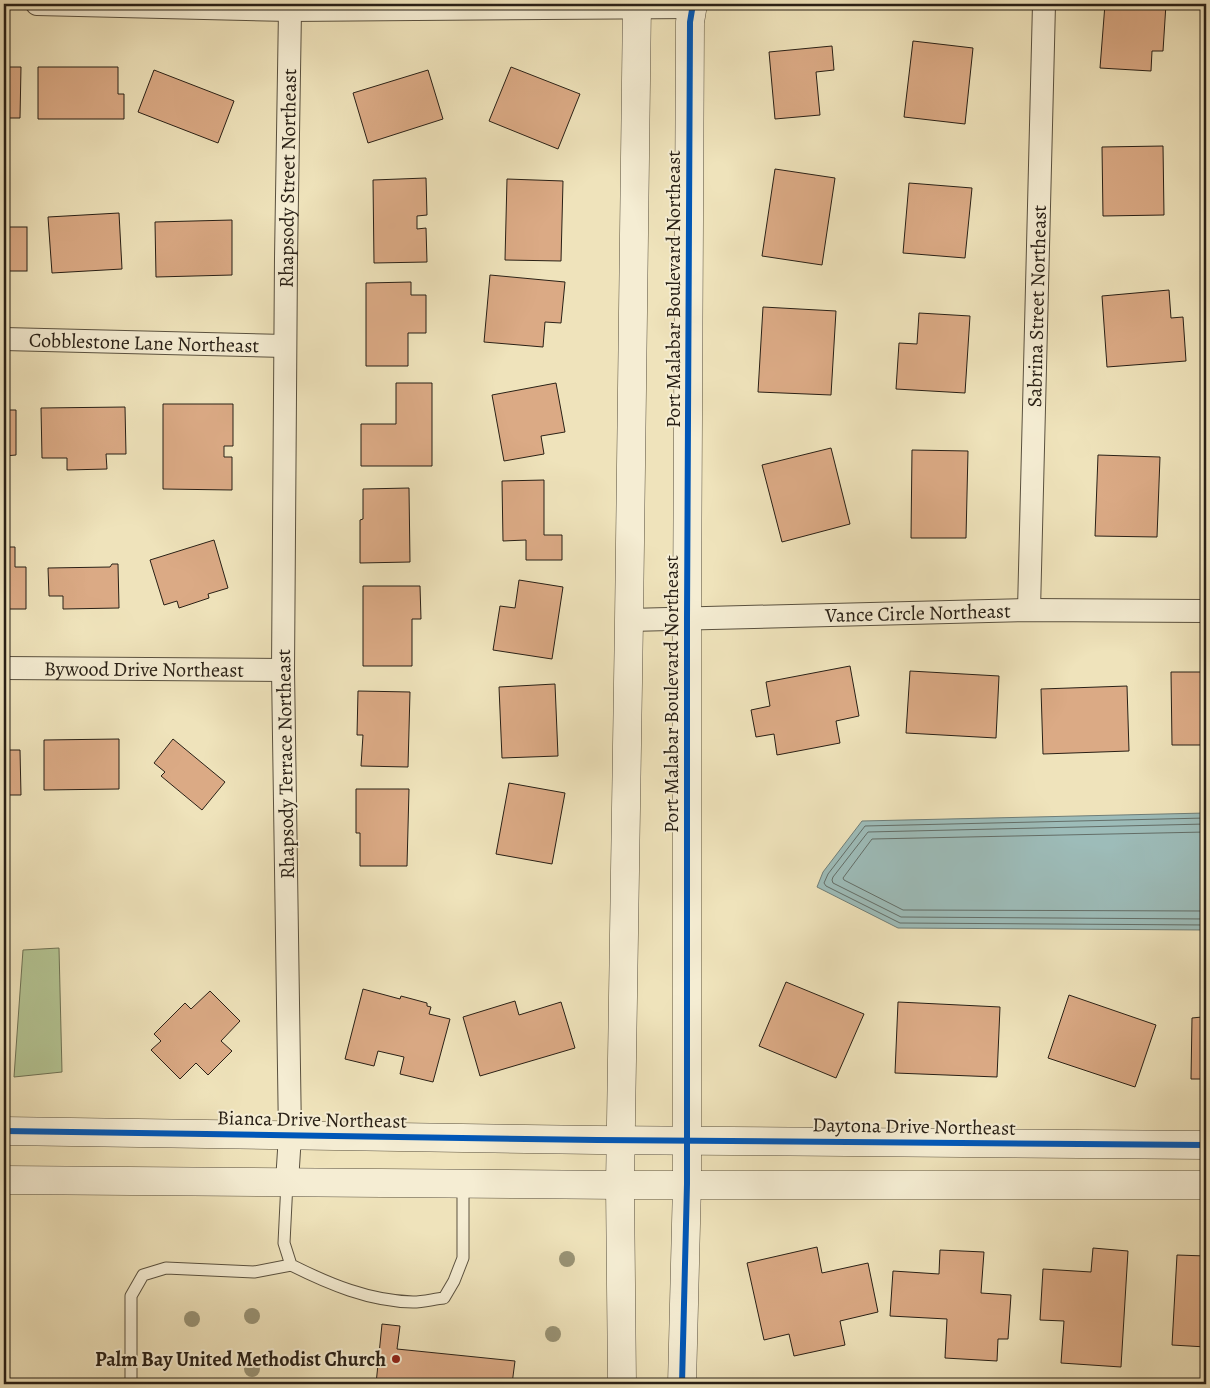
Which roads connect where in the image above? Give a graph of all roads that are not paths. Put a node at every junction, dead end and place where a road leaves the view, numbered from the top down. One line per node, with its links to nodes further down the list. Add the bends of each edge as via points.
1 (37, 4): 5 (street)
2 (1044, 4): 8 (street, Sabrina Street Northeast)
3 (693, 5): 4 (street); 10 (street, Port Malabar Boulevard Northeast, via 690,22)
4 (636, 6): 5 (street); 11 (street, Port Malabar Boulevard Northeast)
5 (290, 10): 7 (street, Rhapsody Street Northeast)
6 (4, 339): 7 (street, Cobblestone Lane Northeast)
7 (285, 346): 13 (street, Rhapsody Terrace Northeast)
8 (1029, 610): 9 (street, Vance Circle Northeast); 10 (street, Vance Circle Northeast)
9 (1206, 611)
10 (687, 619): 11 (street, Vance Circle Northeast); 17 (street, Port Malabar Boulevard Northeast)
11 (629, 620): 16 (street, Port Malabar Boulevard Northeast)
12 (4, 668): 13 (street, Bywood Drive Northeast)
13 (284, 670): 15 (street, Rhapsody Terrace Northeast)
14 (4, 1131): 15 (street, Bianca Drive Northeast)
15 (290, 1135): 16 (street, Bianca Drive Northeast); 20 (street, Rhapsody Terrace Northeast)
16 (621, 1140): 17 (street, Daytona Drive Northeast); 23 (street, Port Malabar Boulevard Northeast)
17 (688, 1140): 18 (street, Daytona Drive Northeast); 22 (street, Port Malabar Boulevard Northeast)
18 (1206, 1145)
19 (4, 1180): 20 (street)
20 (287, 1182): 21 (street); 25 (lane, via 284,1243)
21 (463, 1183): 23 (street); 25 (lane, via 463,1258 444,1298 414,1302 368,1297)
22 (687, 1184): 23 (street); 24 (street); 28 (street, Port Malabar Boulevard Northeast)
23 (620, 1185): 27 (street, Port Malabar Boulevard Northeast)
24 (1206, 1185)
25 (291, 1265): 26 (lane, via 254,1272 166,1268 143,1275 131,1296)
26 (131, 1384)
27 (622, 1384)
28 (682, 1384)

